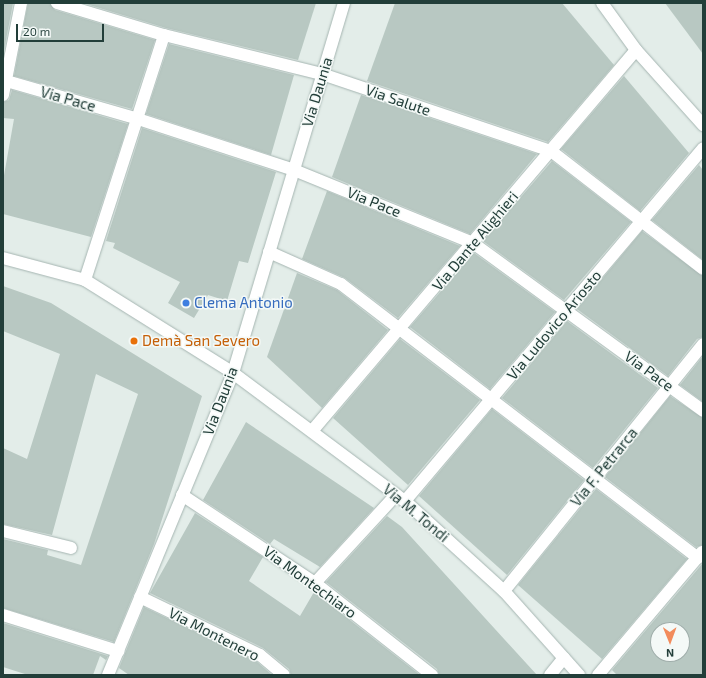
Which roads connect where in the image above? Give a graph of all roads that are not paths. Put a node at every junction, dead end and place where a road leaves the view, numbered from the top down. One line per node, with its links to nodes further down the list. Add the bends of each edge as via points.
1 (21, 3): 8 (street)
2 (57, 3): 5 (street, Via Salute)
3 (344, 3): 7 (street, Via Daunia)
4 (602, 3): 6 (street)
5 (164, 35): 7 (street, Via Salute); 10 (street)
6 (636, 50): 11 (street); 13 (street, Via Dante Alighieri)
7 (322, 74): 13 (street, Via Salute); 14 (street, Via Daunia)
8 (4, 81): 9 (street); 10 (street, Via Pace)
9 (3, 95)
10 (138, 119): 14 (street, Via Pace); 20 (street)
11 (703, 125)
12 (703, 148): 15 (street, Via Ludovico Ariosto)
13 (551, 151): 15 (street, Via Salute); 16 (street, Via Dante Alighieri)
14 (294, 170): 16 (street, Via Pace); 17 (street, Via Daunia)
15 (642, 221): 19 (street, Via Salute); 21 (street, Via Ludovico Ariosto)
16 (474, 243): 21 (street, Via Pace); 22 (street, Via Dante Alighieri)
17 (269, 252): 22 (street, via 341,284); 24 (street, Via Daunia)
18 (3, 258): 20 (street, Via M. Tondi)
19 (703, 269)
20 (85, 280): 24 (street, Via M. Tondi)
21 (565, 312): 25 (street, Via Pace); 26 (street, Via Ludovico Ariosto)
22 (401, 329): 26 (street); 28 (street, Via Dante Alighieri)
23 (703, 344): 25 (street, Via F. Petrarca)
24 (233, 373): 28 (street, Via M. Tondi); 30 (street, Via Daunia)
25 (669, 386): 27 (street, Via Pace); 29 (street, Via F. Petrarca)
26 (490, 401): 29 (street); 31 (street, Via Ludovico Ariosto)
27 (703, 411)
28 (312, 431): 31 (street, Via M. Tondi)
29 (595, 478): 34 (street); 36 (street, Via F. Petrarca)
30 (182, 495): 35 (street, Via Montechiaro); 37 (street, Via Daunia)
31 (401, 498): 35 (street, Via Ludovico Ariosto); 36 (street, Via M. Tondi)
32 (3, 531): 33 (street)
33 (71, 548)
34 (700, 555): 46 (street)
35 (316, 582): 43 (street, Via Montechiaro)
36 (504, 591): 40 (street, Via M. Tondi)
37 (140, 597): 39 (street, Via Daunia); 42 (street, Via Montenero, via 260,655)
38 (3, 615): 39 (street)
39 (118, 651): 41 (street, Via Daunia)
40 (564, 658): 44 (street); 45 (street, Via M. Tondi)
41 (108, 675)
42 (284, 675)
43 (432, 675)
44 (550, 675)
45 (579, 675)
46 (598, 675)

